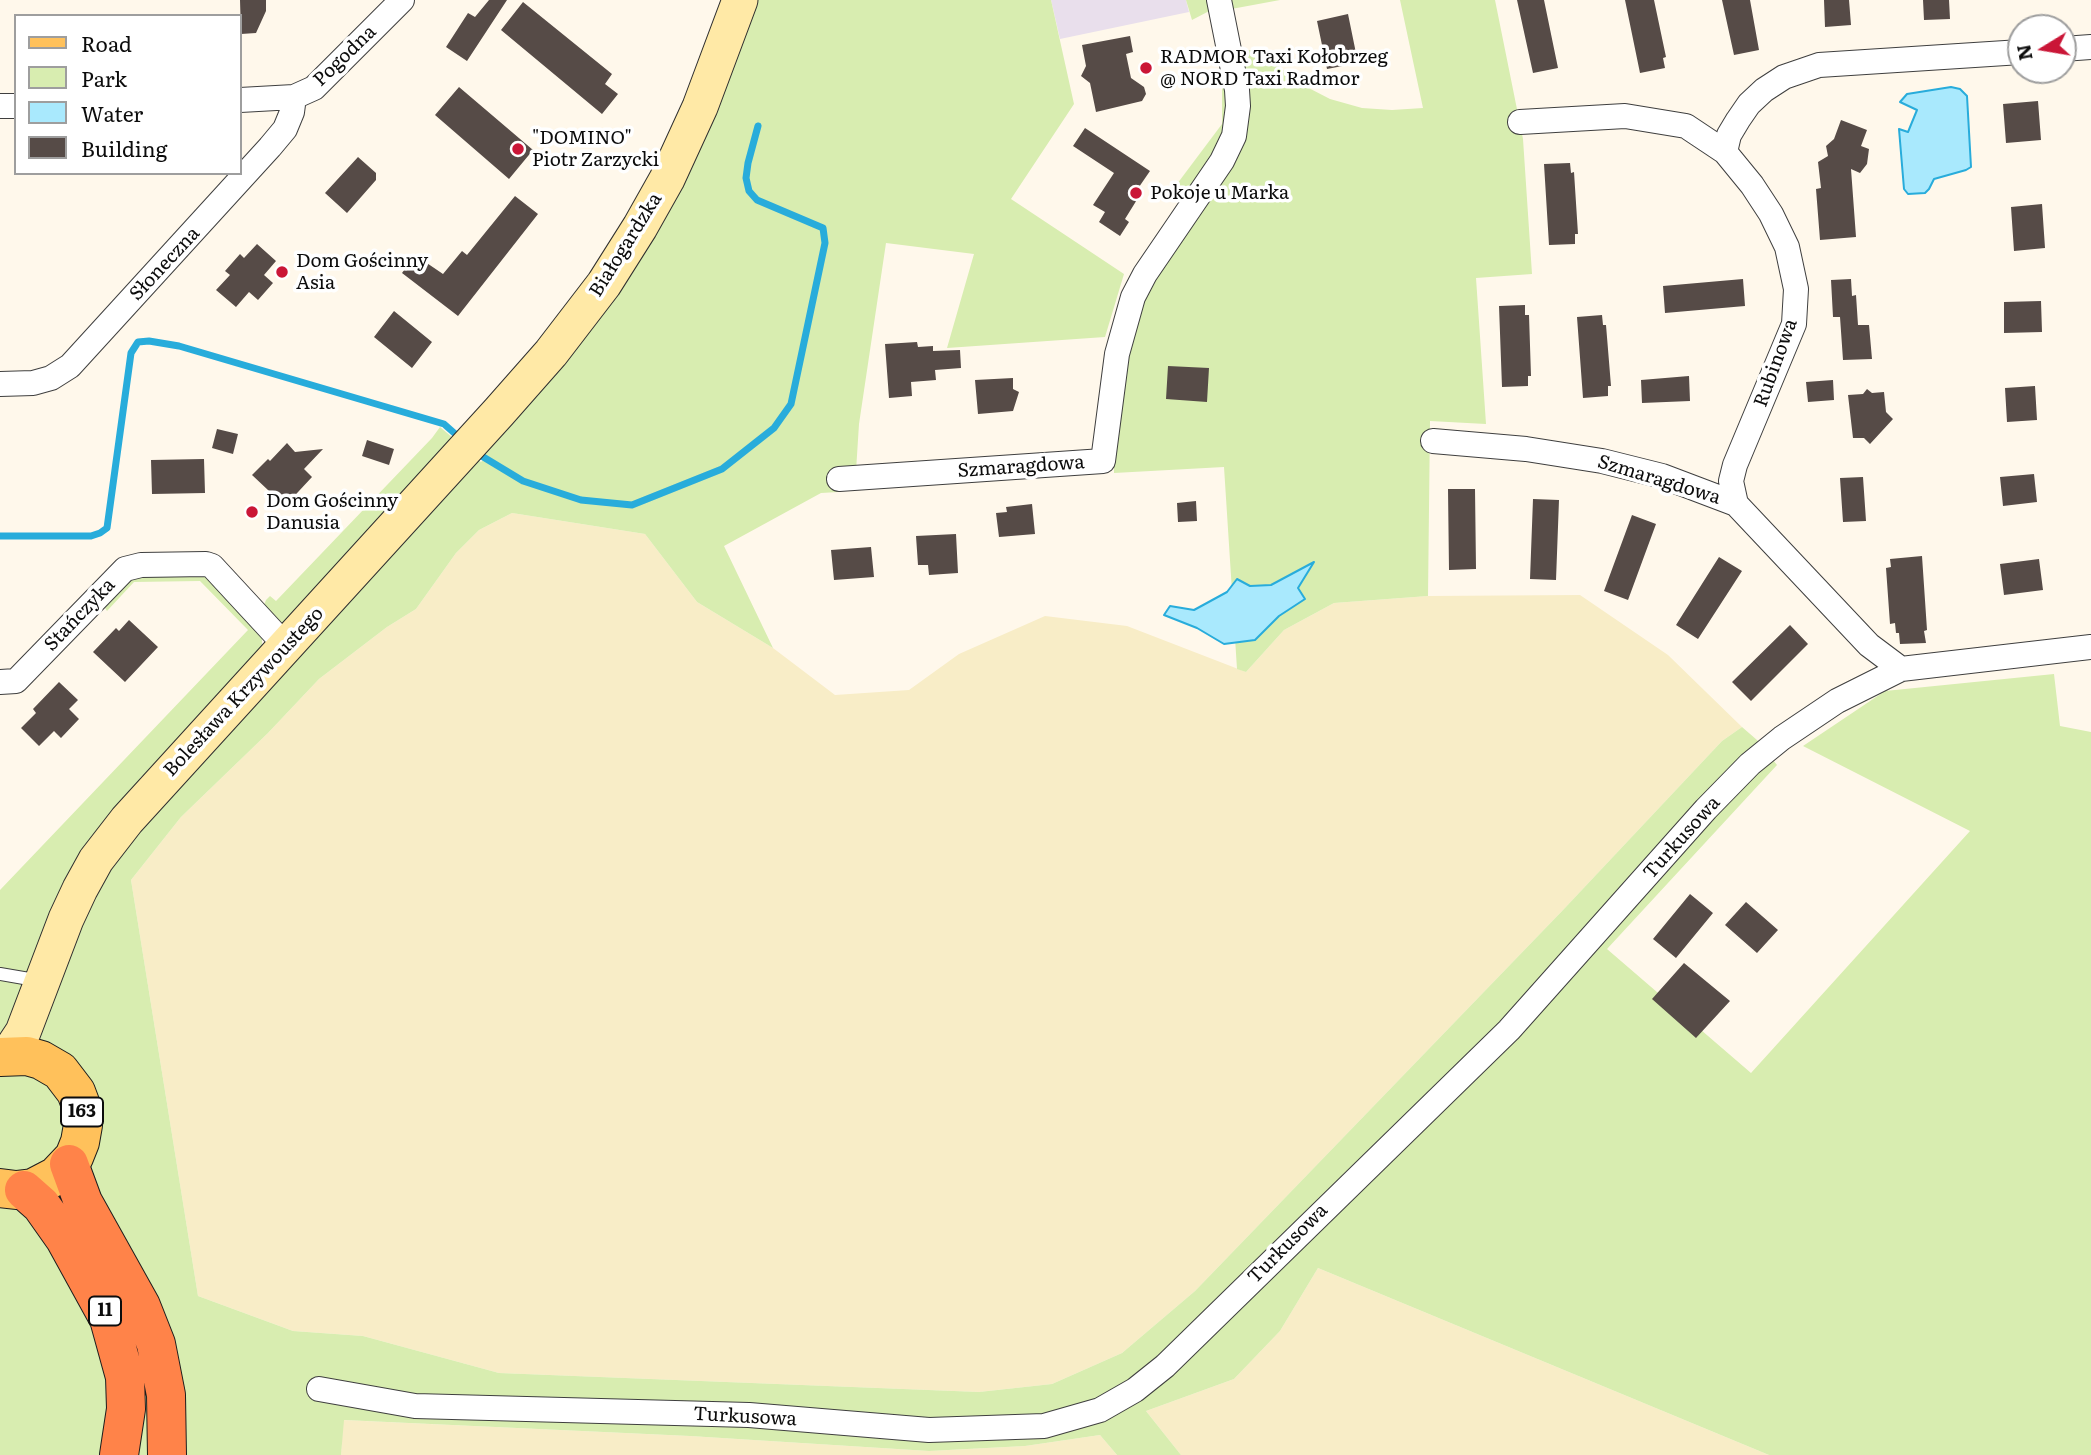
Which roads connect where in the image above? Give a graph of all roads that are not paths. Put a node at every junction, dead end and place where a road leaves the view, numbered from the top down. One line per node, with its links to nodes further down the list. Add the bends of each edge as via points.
1 (402, 0): 5 (street, Pogodna, via 314,88)
2 (740, 0): 11 (main road, Białogardzka, via 700,107 640,227 577,319)
3 (1219, 0): 12 (street, Szmaragdowa, via 1238,106 1234,136 1133,297 1117,354 1103,461)
4 (2007, 53): 8 (street, via 1806,68 1784,77 1749,104 1729,135)
5 (294, 97): 6 (street, Pogodna); 9 (street, Słoneczna, via 285,129 70,366 33,383)
6 (242, 100)
7 (1520, 122): 8 (street, Rubinowa, via 1625,116 1686,126)
8 (1725, 152): 13 (street, Rubinowa, via 1771,214 1787,247 1796,289 1794,324 1735,465 1731,481)
9 (0, 384)
10 (1433, 441): 13 (street, Szmaragdowa, via 1602,461)
11 (466, 448): 14 (main road, Bolesława Krzywoustego)
12 (839, 479)
13 (1736, 504): 16 (street, Szmaragdowa, via 1869,645)
14 (286, 646): 17 (street, Stańczyka, via 212,566 141,565 125,569); 19 (main road, Bolesława Krzywoustego, via 127,820 90,871)
15 (2091, 647): 16 (street, Turkusowa)
16 (1901, 669): 24 (street, Turkusowa, via 1837,701 1750,764 1509,1030 1165,1366 1100,1410 1044,1426 929,1430 749,1415 415,1406)
17 (5, 687)
18 (0, 974): 19 (lane)
19 (42, 982): 20 (main road, Bolesława Krzywoustego, via 23,1032); 21 (main road, Bolesława Krzywoustego)
20 (3, 1057): 21 (main road, via 27,1056)
21 (53, 1066): 22 (main road, 163, via 71,1084 82,1108 83,1133)
22 (69, 1164): 23 (main road, via 49,1181); 26 (highway, via 83,1202 141,1306 156,1344 166,1395)
23 (12, 1189): 25 (highway, 11, via 41,1205 65,1239 114,1335 125,1377 127,1409)
24 (319, 1389)
25 (119, 1455)
26 (167, 1455)

